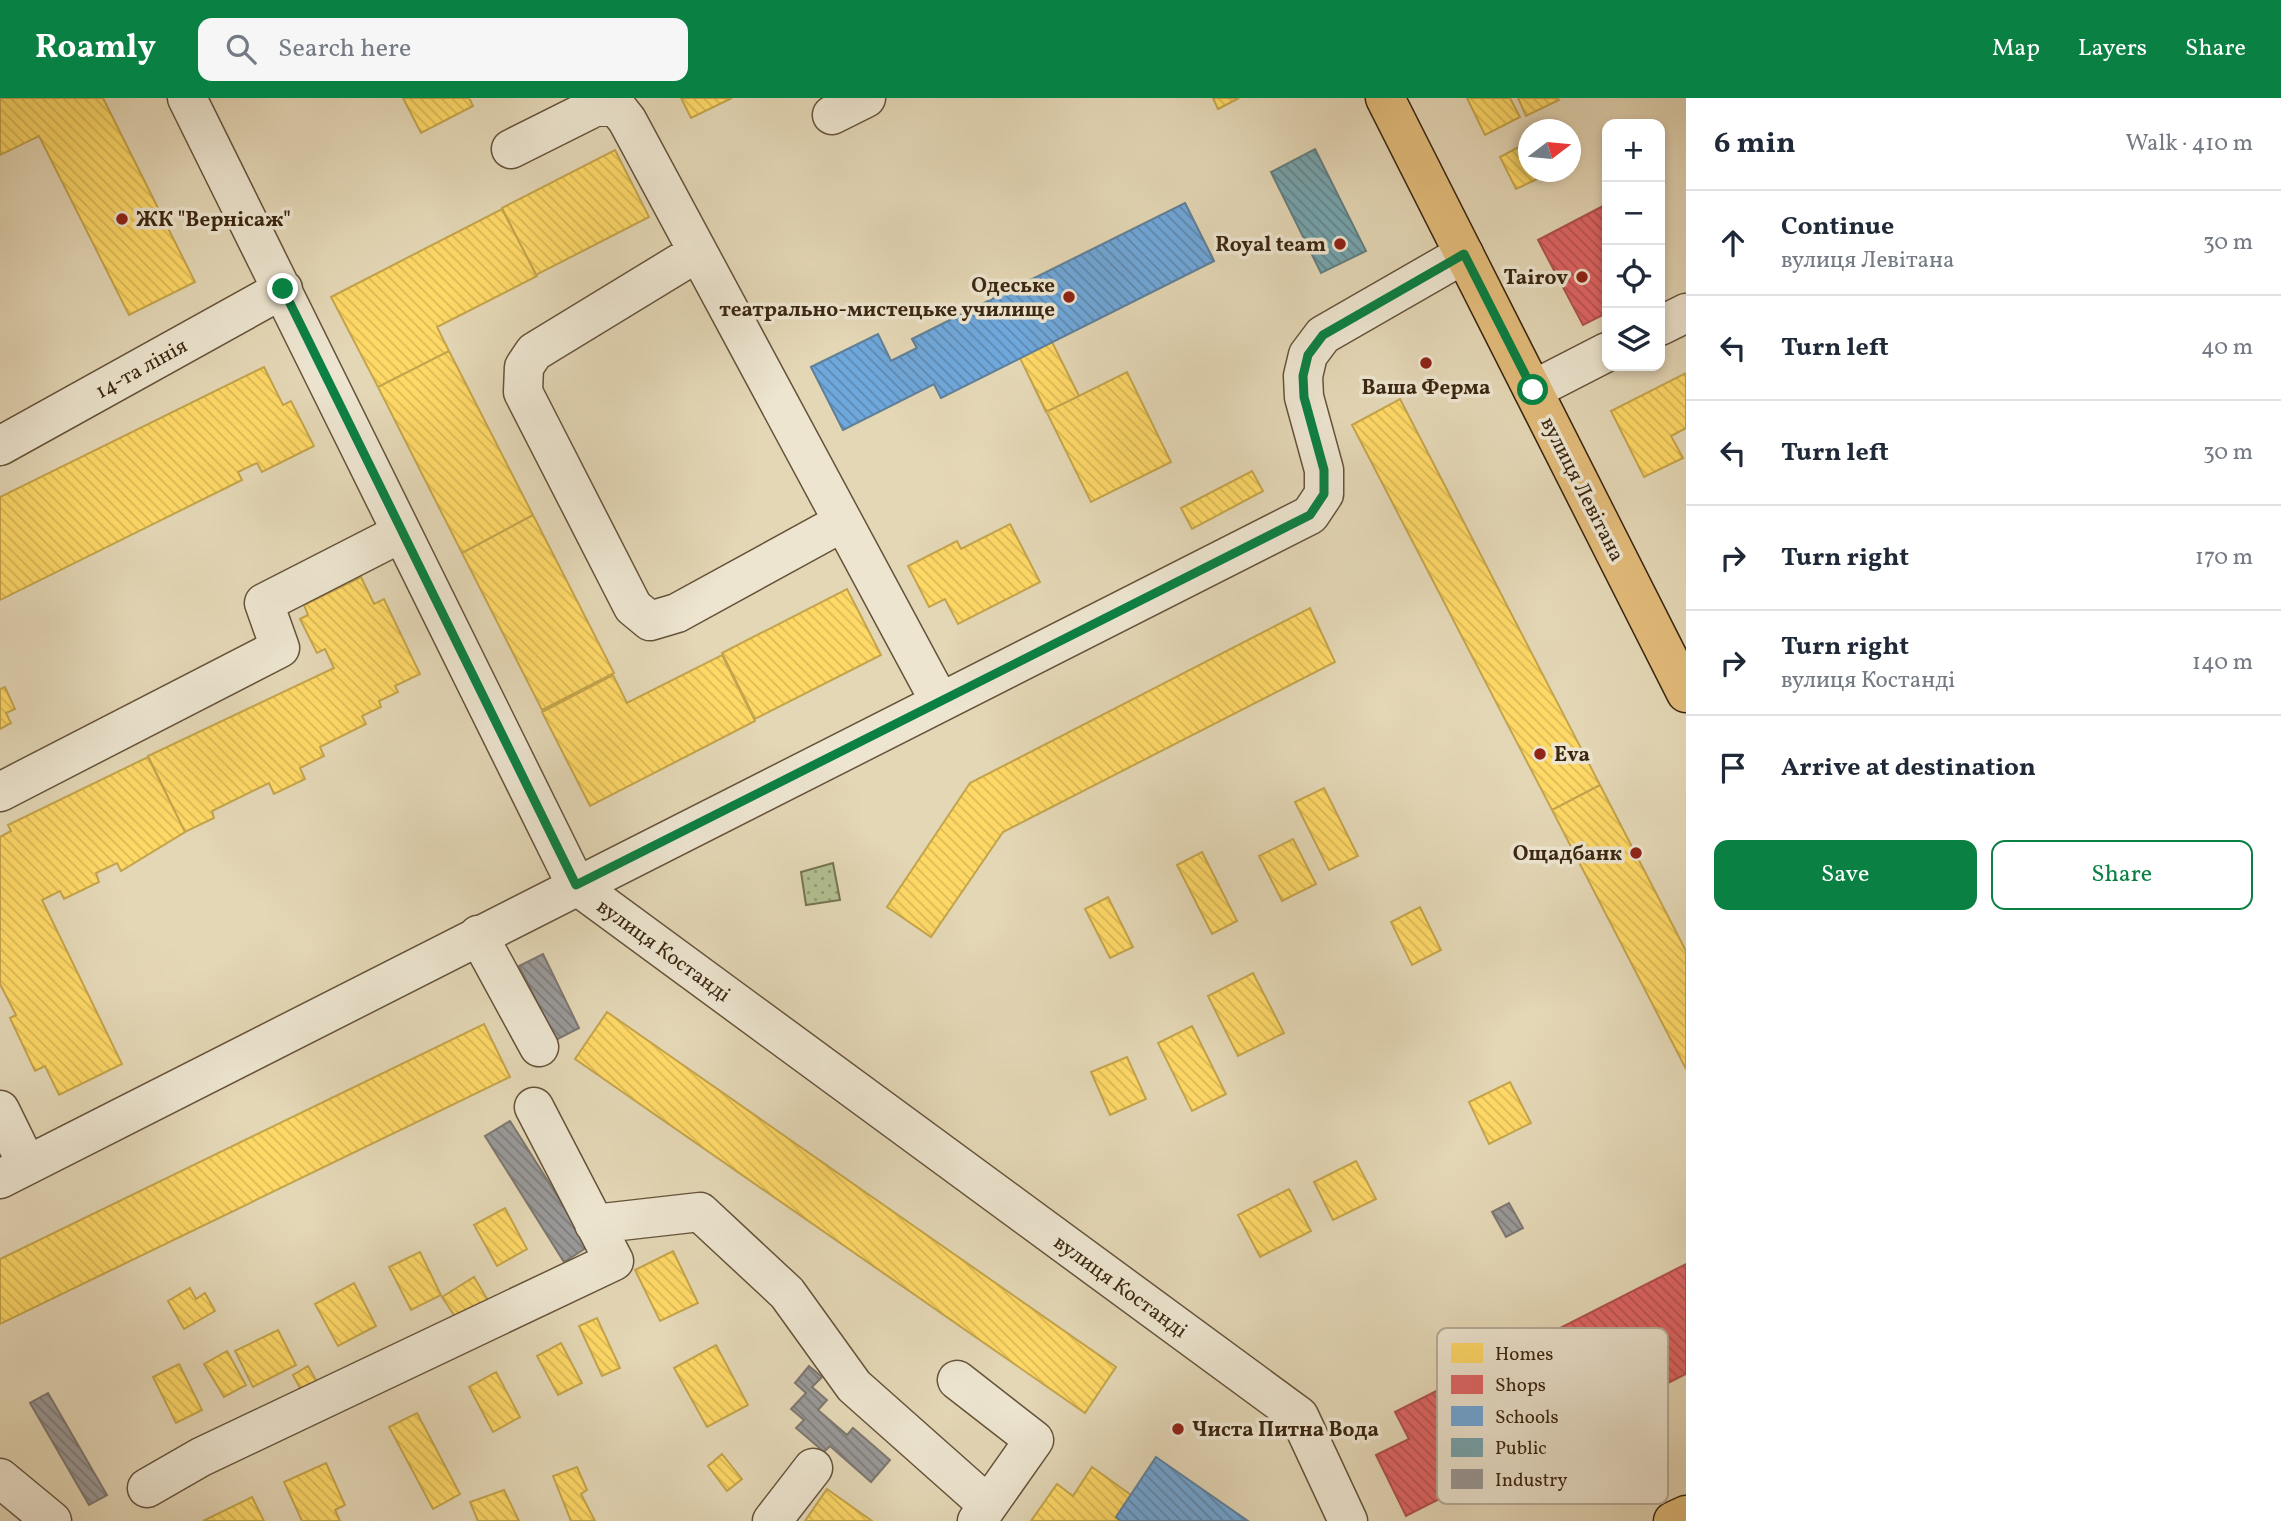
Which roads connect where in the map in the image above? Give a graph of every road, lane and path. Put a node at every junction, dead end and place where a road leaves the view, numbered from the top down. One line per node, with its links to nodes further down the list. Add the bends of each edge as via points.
1 (187, 98): 8 (street, вулиця Костанді)
2 (866, 98): 4 (street)
3 (1385, 98): 7 (main road, вулиця Левітана)
4 (832, 115)
5 (511, 149): 6 (street, via 595,107 615,106 627,120)
6 (698, 252): 14 (street); 14 (street, via 534,352 524,367 523,392 633,607 650,621 677,613)
7 (1464, 254): 12 (main road, вулиця Левітана); 17 (street, via 1323,335 1308,355 1304,397 1324,470 1324,494 1310,515)
8 (283, 289): 13 (street, 14-та лінія); 15 (street, вулиця Костанді)
9 (1686, 313): 10 (street)
10 (1665, 324)
11 (1602, 355): 12 (street)
12 (1533, 390): 16 (main road, вулиця Левітана)
13 (0, 446)
14 (843, 522): 17 (street)
15 (401, 533): 18 (street, via 264,603 280,648); 19 (street, вулиця Костанді)
16 (1686, 693)
17 (940, 702): 19 (street)
18 (0, 792)
19 (576, 885): 20 (street); 34 (street, вулиця Костанді, via 1299,1416)
20 (478, 935): 21 (street); 24 (street)
21 (539, 1047)
22 (534, 1107): 25 (street)
23 (0, 1110): 24 (street)
24 (13, 1172)
25 (594, 1224): 29 (street, via 614,1261 201,1457); 30 (street, via 700,1212 787,1293 854,1385)
26 (957, 1380): 30 (street, via 1034,1440)
27 (813, 1468): 33 (street)
28 (0, 1478): 32 (street)
29 (147, 1488)
30 (983, 1513)
31 (1686, 1515): 35 (main road)
32 (52, 1521)
33 (772, 1521)
34 (1349, 1521)
35 (1673, 1521)

